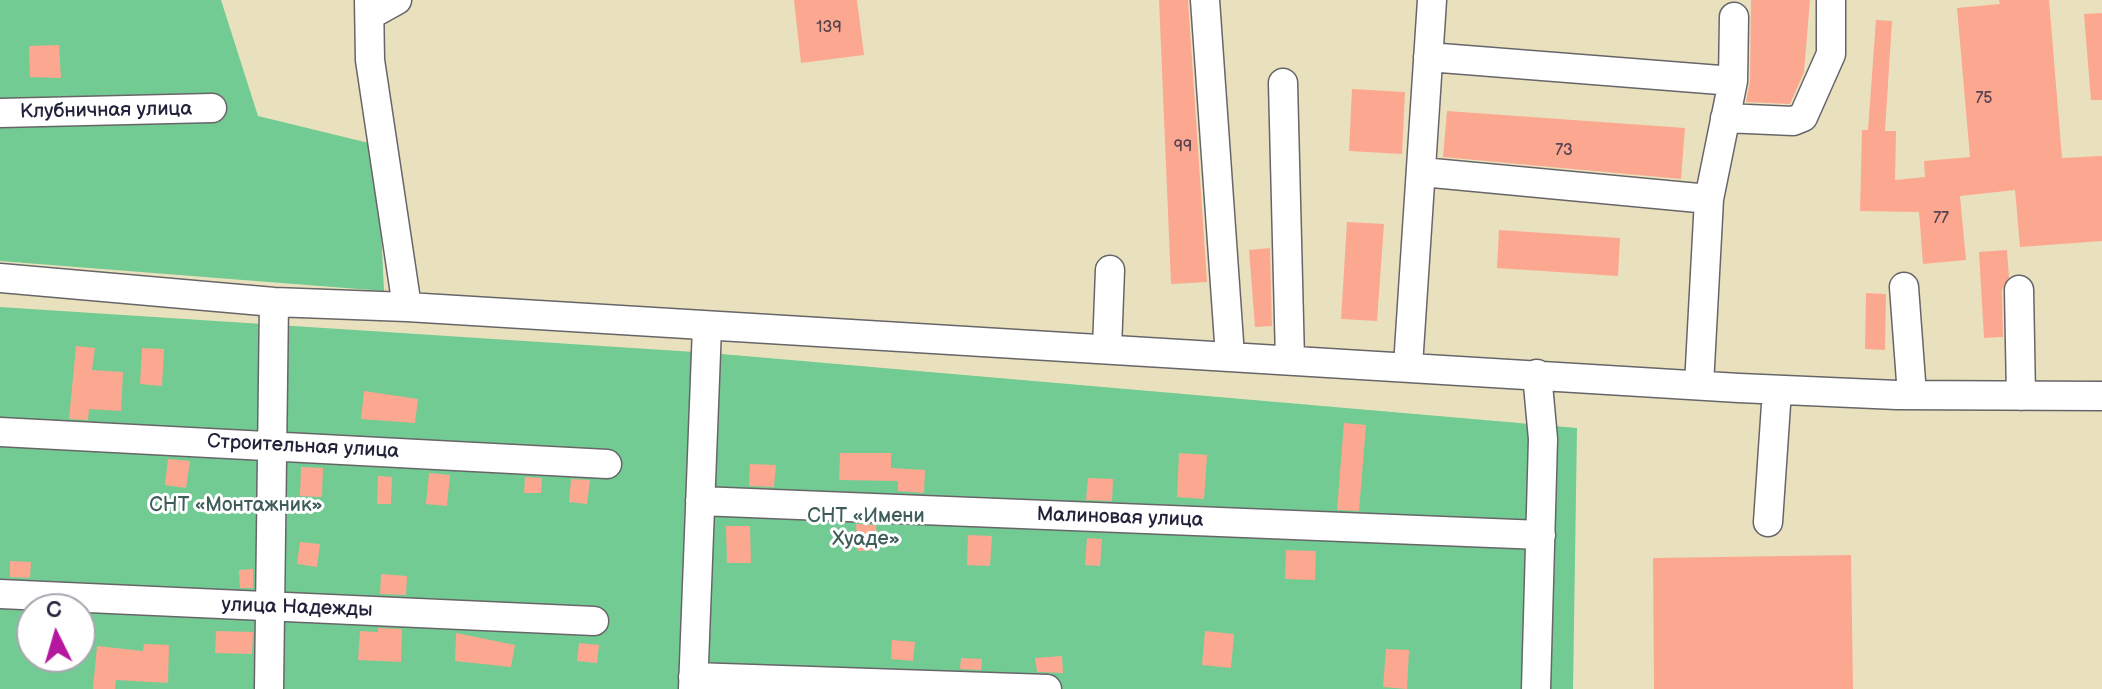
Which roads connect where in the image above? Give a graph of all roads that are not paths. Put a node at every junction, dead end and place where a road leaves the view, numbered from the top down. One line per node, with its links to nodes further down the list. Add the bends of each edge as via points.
1 (397, 0): 5 (street)
2 (1205, 0): 23 (street)
3 (1432, 0): 7 (street)
4 (1831, 0): 12 (street, via 1831,54 1803,117)
5 (370, 8): 20 (street, via 370,60)
6 (1734, 17): 8 (street)
7 (1428, 57): 8 (street); 13 (street)
8 (1733, 81): 12 (street)
9 (1283, 83): 24 (street)
10 (212, 108): 11 (street, Клубничная улица)
11 (0, 113)
12 (1725, 118): 14 (street)
13 (1422, 172): 14 (street); 25 (street)
14 (1709, 199): 27 (street)
15 (1110, 270): 22 (street)
16 (0, 278): 19 (street)
17 (1904, 287): 29 (street)
18 (2019, 290): 30 (street)
19 (274, 302): 20 (street); 33 (street)
20 (407, 307): 21 (street)
21 (707, 327): 22 (street); 35 (street)
22 (1107, 349): 23 (street)
23 (1230, 356): 24 (street)
24 (1290, 360): 25 (street)
25 (1408, 366): 26 (street)
26 (1537, 374): 27 (street); 37 (street, via 1543,439)
27 (1699, 385): 28 (street)
28 (1777, 390): 29 (street); 36 (street)
29 (1912, 395): 30 (street)
30 (2021, 396): 31 (street)
31 (2102, 396)
32 (0, 432): 33 (street, Строительная улица)
33 (272, 445): 34 (street, Строительная улица); 39 (street)
34 (607, 464)
35 (700, 501): 37 (street, Малиновая улица); 41 (street)
36 (1768, 522)
37 (1541, 535): 44 (street)
38 (0, 594): 39 (street, улица Надежды)
39 (270, 607): 40 (street, улица Надежды); 42 (street)
40 (594, 621)
41 (693, 683): 43 (street)
42 (269, 689)
43 (1047, 689)
44 (1536, 689)

